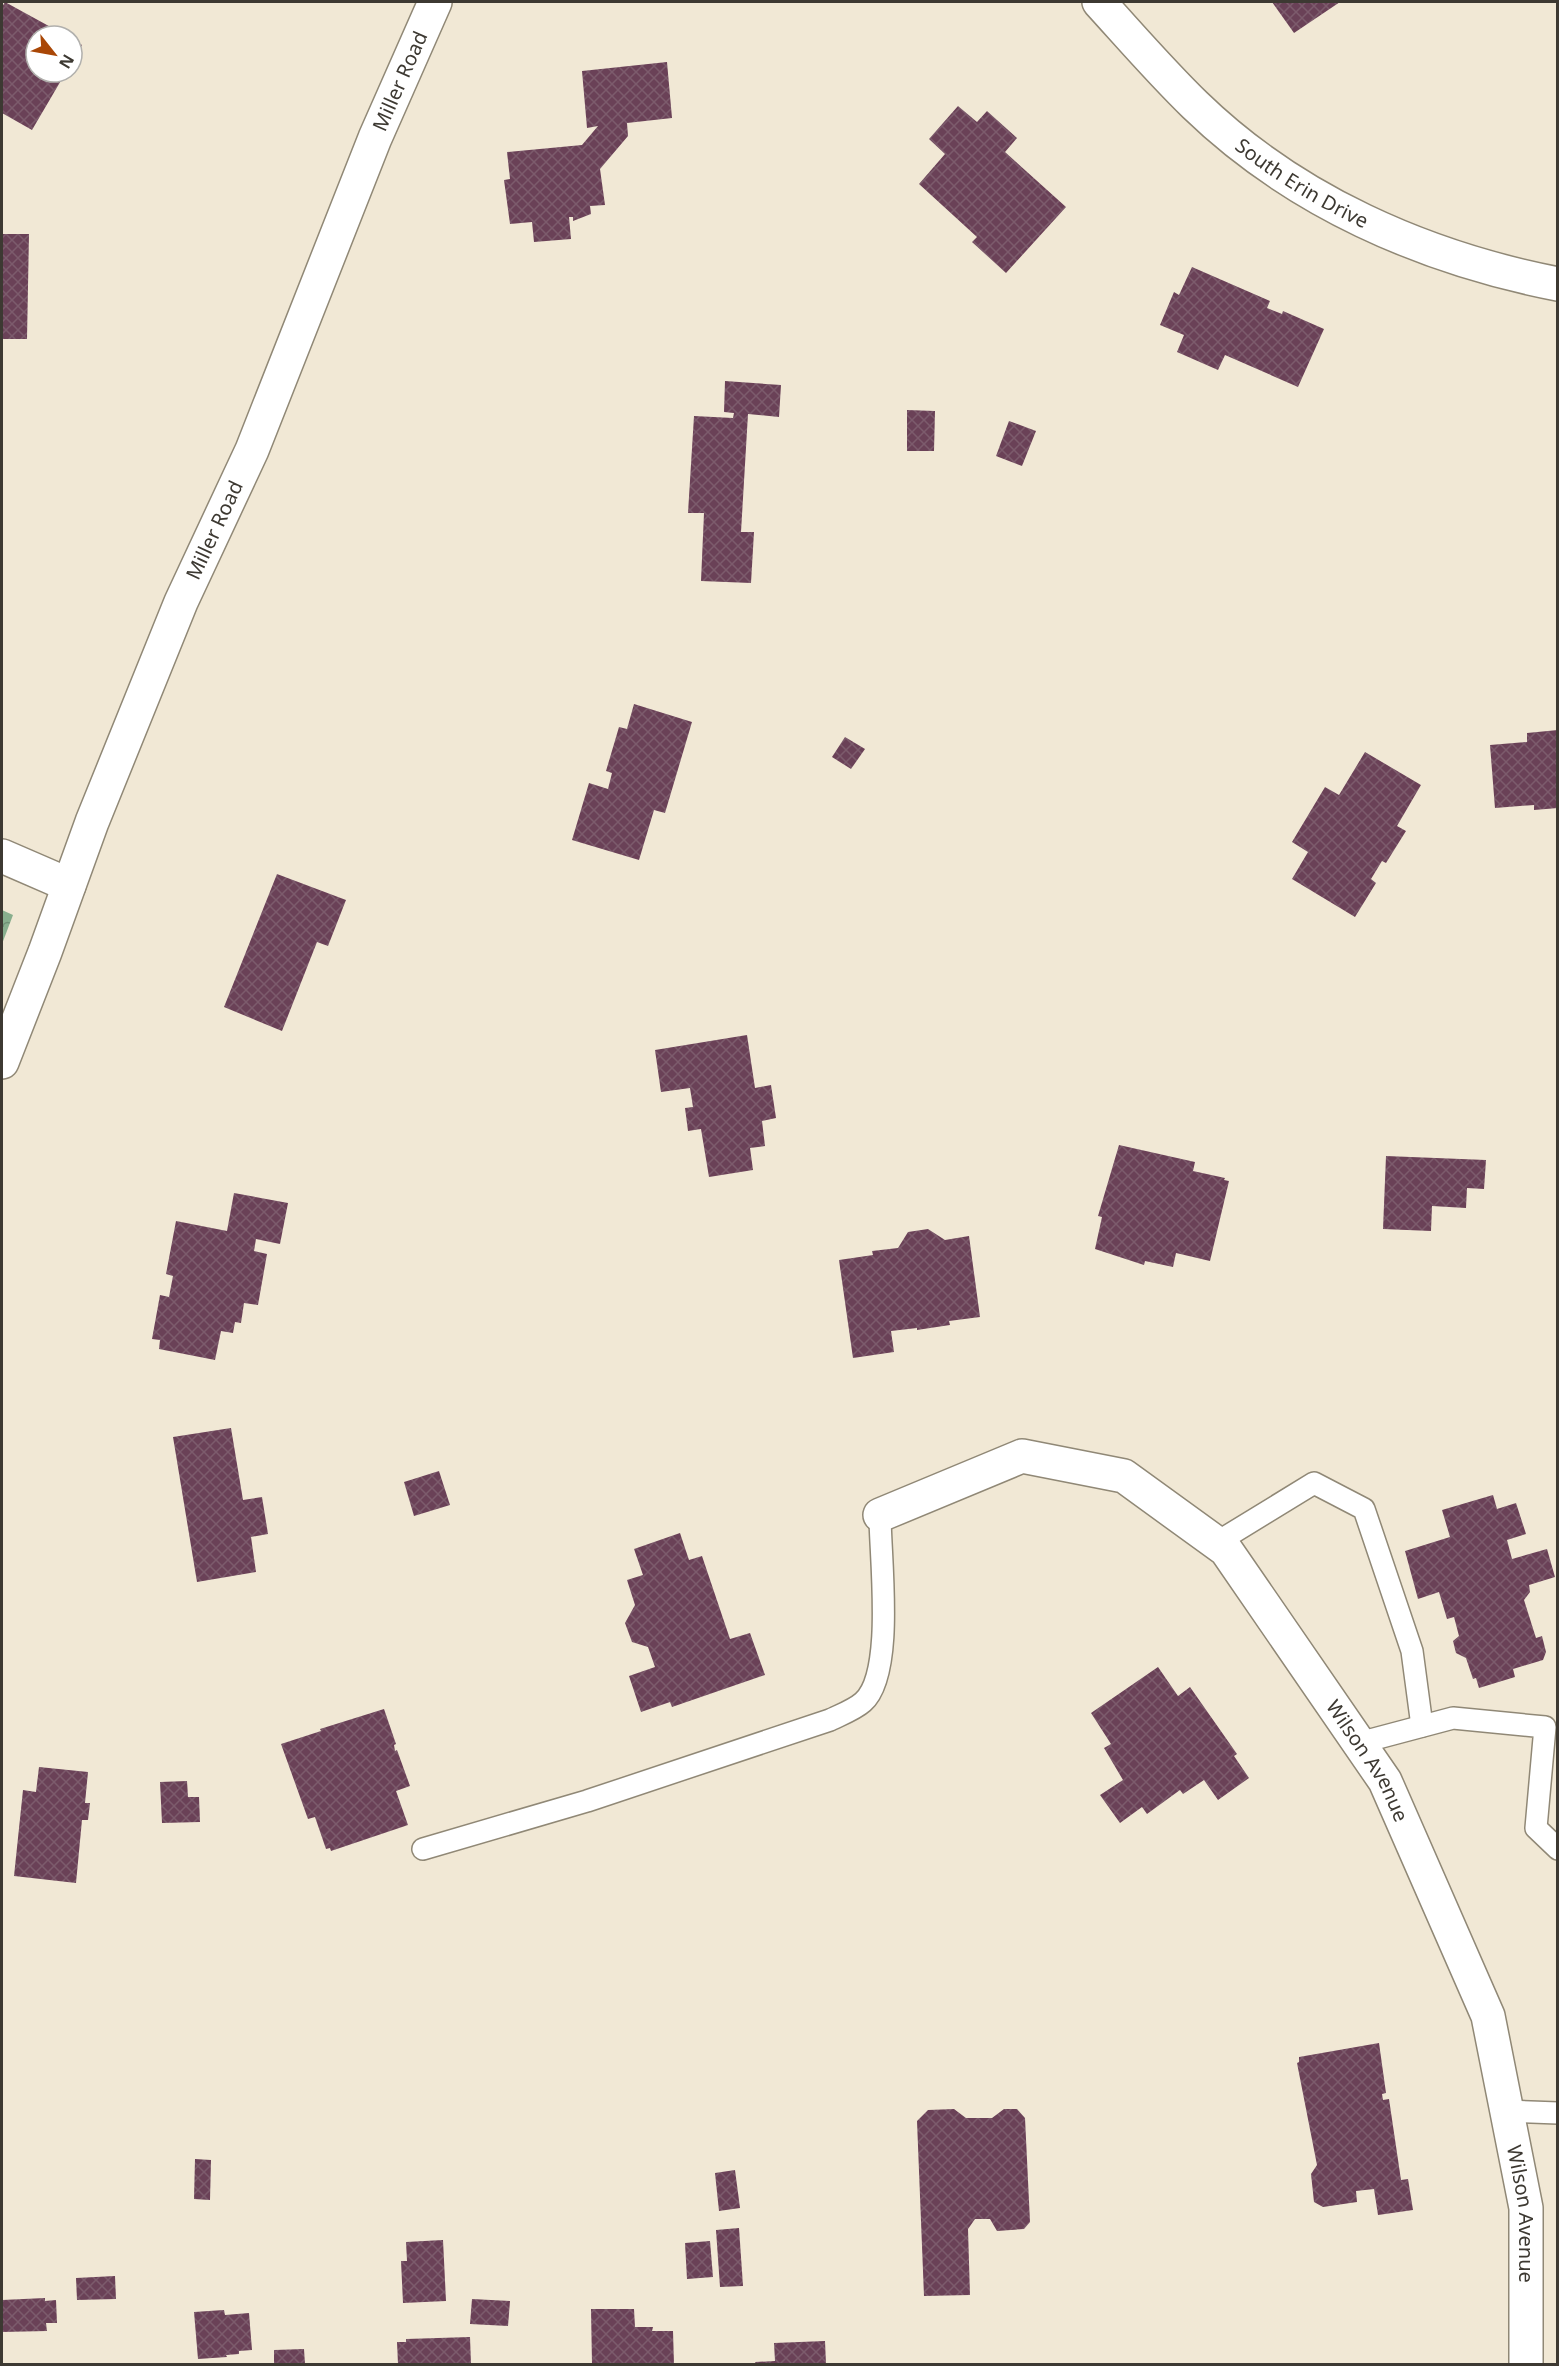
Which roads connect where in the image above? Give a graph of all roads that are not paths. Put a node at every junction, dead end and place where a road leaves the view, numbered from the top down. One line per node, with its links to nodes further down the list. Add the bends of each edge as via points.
1 (435, 2): 5 (street, Miller Road, via 375,138 252,450 181,603)
2 (1099, 2): 3 (street, South Erin Drive, via 1195,105 1247,150 1309,192 1368,224 1438,253)
3 (1557, 284)
4 (2, 856): 5 (street)
5 (69, 885): 6 (street, Miller Road)
6 (2, 1062)
7 (880, 1515): 8 (street, Wilson Avenue, via 1022,1456 1124,1476); 11 (lane, via 884,1632 878,1675 864,1702 819,1724 587,1801)
8 (1216, 1543): 9 (lane, via 1314,1483 1364,1509 1412,1651); 10 (street, Wilson Avenue, via 1226,1550)
9 (1422, 1726): 10 (lane); 12 (lane, via 1453,1718 1545,1727 1536,1827)
10 (1359, 1743): 13 (street, Wilson Avenue, via 1385,1781 1488,2016)
11 (423, 1849)
12 (1557, 1849)
13 (1507, 2111): 14 (lane); 15 (street, Wilson Avenue, via 1526,2208)
14 (1557, 2113)
15 (1526, 2364)

